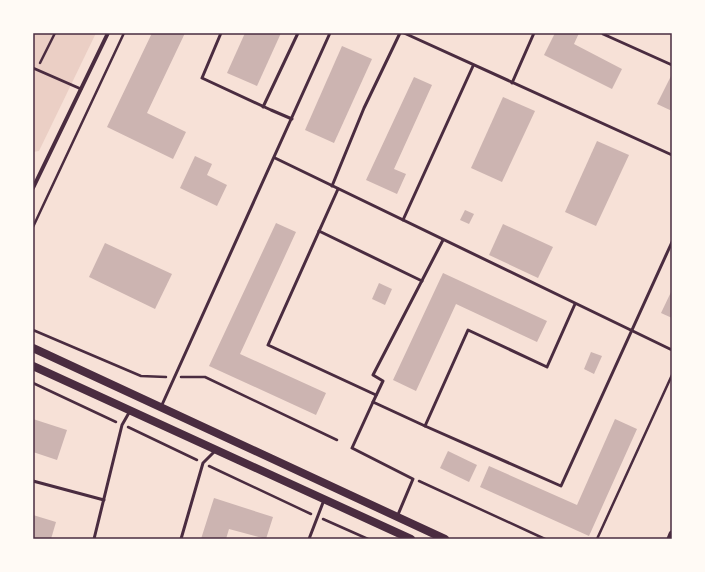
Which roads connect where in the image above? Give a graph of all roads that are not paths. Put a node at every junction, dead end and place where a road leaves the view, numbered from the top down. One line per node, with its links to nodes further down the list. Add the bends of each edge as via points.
1 (108, 33): 12 (street)
2 (221, 33): 13 (lane, via 202,78)
3 (298, 33): 13 (lane)
4 (330, 33): 14 (lane)
5 (402, 33): 9 (lane); 17 (lane, via 364,108)
6 (534, 33): 11 (lane)
7 (604, 33): 8 (lane)
8 (672, 65)
9 (473, 66): 11 (lane); 20 (lane)
10 (35, 68): 12 (lane)
11 (512, 83): 15 (lane)
12 (80, 90): 18 (street)
13 (263, 107): 14 (lane)
14 (292, 118): 16 (lane)
15 (672, 154)
16 (275, 158): 17 (lane); 32 (lane)
17 (332, 186): 19 (lane)
18 (33, 188)
19 (338, 189): 20 (lane); 21 (lane)
20 (403, 220): 22 (lane)
21 (319, 231): 24 (lane); 30 (lane, via 268,345)
22 (443, 240): 24 (lane); 25 (lane)
23 (672, 242): 26 (lane)
24 (422, 281): 30 (lane, via 373,375 383,381)
25 (575, 304): 26 (lane); 34 (lane, via 547,367 468,330)
26 (631, 331): 28 (lane); 34 (lane, via 561,486)
27 (33, 348): 32 (main road)
28 (672, 350)
29 (33, 366): 33 (main road)
30 (376, 395): 31 (lane)
31 (373, 402): 34 (lane); 39 (lane, via 352,448 413,478)
32 (161, 407): 39 (main road)
33 (130, 411): 35 (main road); 38 (lane, via 122,425)
34 (425, 426)
35 (216, 451): 37 (main road); 42 (lane, via 203,463)
36 (33, 481): 38 (lane)
37 (325, 499): 43 (lane); 44 (main road)
38 (104, 500): 41 (lane)
39 (397, 517): 45 (main road)
40 (672, 534): 46 (street)
41 (94, 539)
42 (181, 539)
43 (309, 539)
44 (411, 539)
45 (445, 539)
46 (670, 539)

